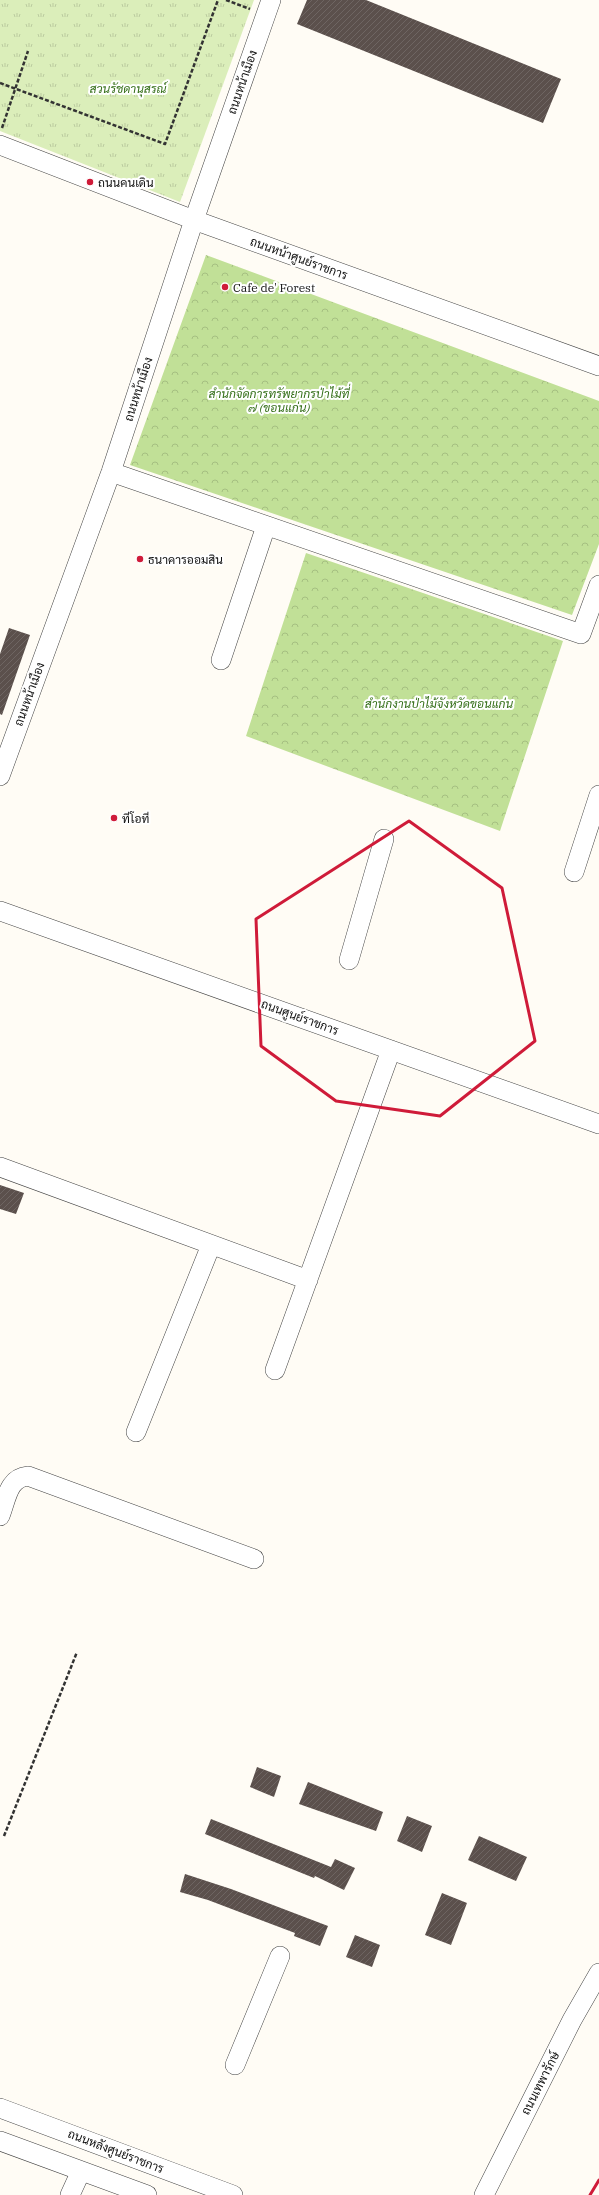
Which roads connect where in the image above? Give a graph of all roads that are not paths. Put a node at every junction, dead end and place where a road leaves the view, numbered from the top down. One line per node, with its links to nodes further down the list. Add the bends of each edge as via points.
1 (269, 6): 3 (street, ถนนหน้าเมือง)
2 (1, 138): 3 (street, ถนนหน้าศูนย์ราชการ)
3 (194, 220): 4 (street, ถนนหน้าศูนย์ราชการ); 5 (street, ถนนหน้าเมือง)
4 (599, 366)
5 (111, 472): 6 (street); 9 (street, ถนนหน้าเมือง)
6 (266, 526): 7 (street, via 581,634); 8 (street)
7 (599, 585)
8 (221, 660)
9 (0, 776)
10 (599, 795): 12 (street)
11 (384, 839): 14 (street)
12 (574, 872)
13 (0, 911): 15 (street, ถนนศูนย์ราชการ)
14 (349, 960)
15 (391, 1050): 16 (street, ถนนศูนย์ราชการ); 19 (street)
16 (599, 1124)
17 (0, 1167): 18 (street)
18 (211, 1245): 19 (street); 21 (street)
19 (308, 1280): 20 (street)
20 (275, 1370)
21 (136, 1432)
22 (0, 1516): 23 (street, via 13,1482 19,1477 28,1476)
23 (254, 1559)
24 (280, 1956): 26 (street)
25 (599, 1972): 33 (street, ถนนเทพารักษ์)
26 (235, 2065)
27 (0, 2108): 32 (street, ถนนหลังศูนย์ราชการ)
28 (0, 2141): 29 (street)
29 (81, 2171): 30 (street); 31 (street)
30 (70, 2195)
31 (147, 2195)
32 (233, 2195)
33 (484, 2195)

